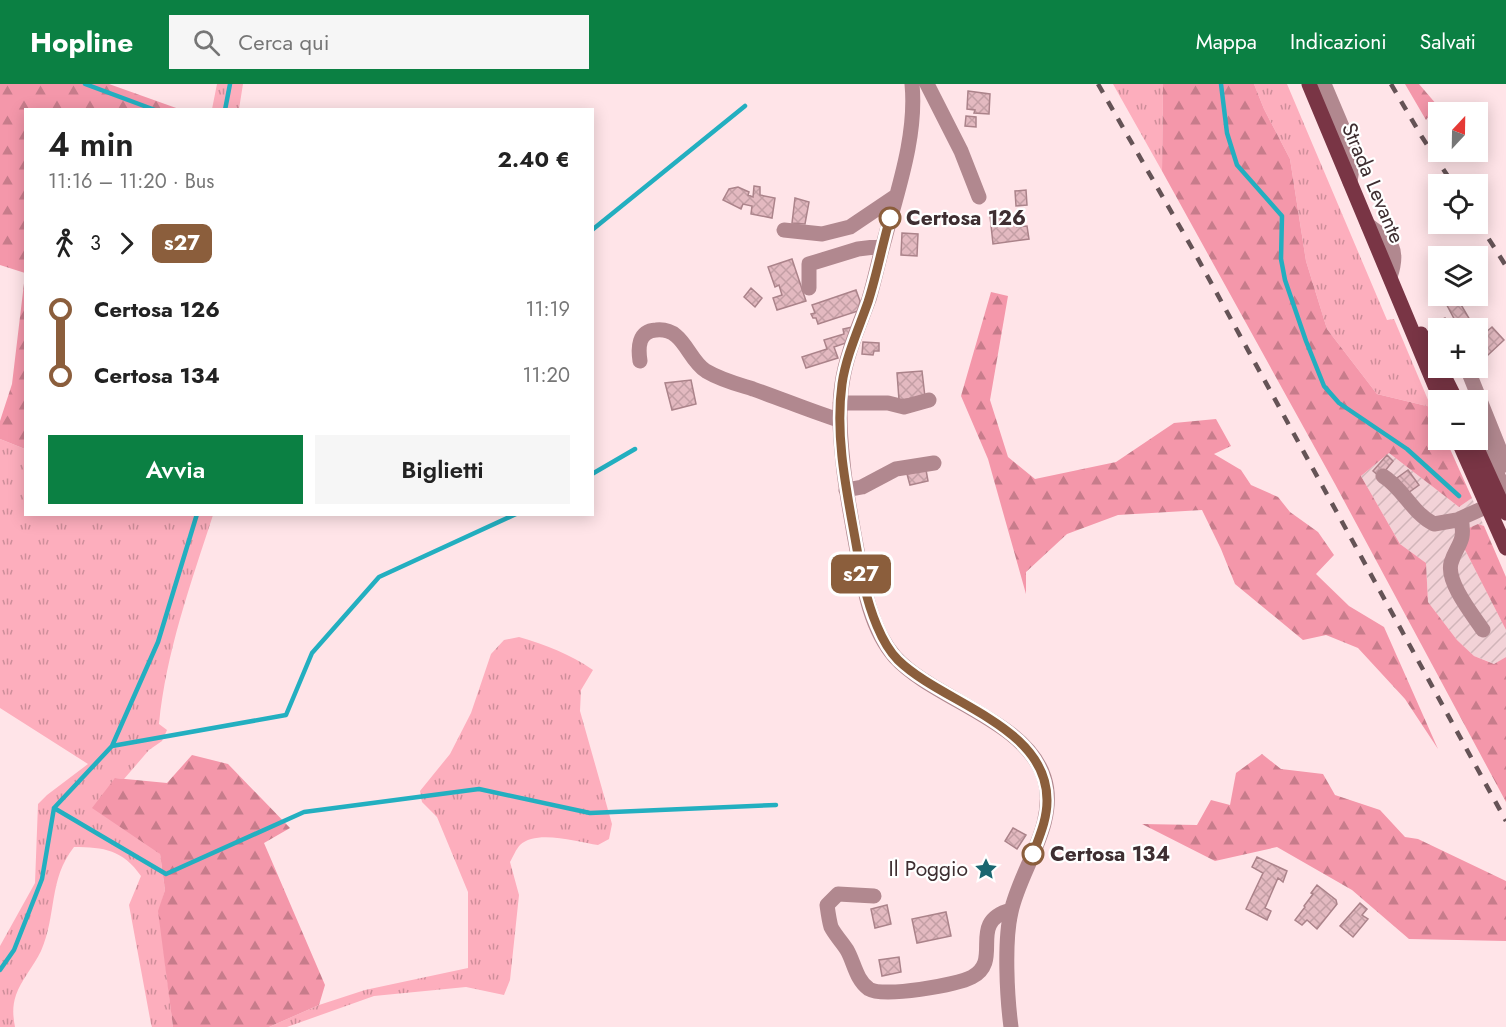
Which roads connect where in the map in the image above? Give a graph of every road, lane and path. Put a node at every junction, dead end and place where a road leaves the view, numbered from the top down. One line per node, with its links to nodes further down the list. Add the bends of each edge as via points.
1 (912, 84): 6 (street, via 912,118)
2 (927, 84): 7 (street)
3 (1309, 84): 5 (main road, Strada Levante)
4 (1324, 84): 5 (street, via 1354,155)
5 (1350, 182): 11 (main road, Strada Levante)
6 (896, 196): 8 (street, via 850,227 822,234); 9 (street)
7 (979, 197)
8 (784, 230)
9 (883, 246): 10 (street, via 809,264); 17 (street, via 846,367)
10 (809, 288)
11 (1400, 298): 12 (main road, Strada Levante); 15 (main road, Strada Levante, via 1415,341)
12 (1428, 347)
13 (640, 361): 18 (street, via 641,338 657,329 673,333 706,371)
14 (1471, 378): 23 (street)
15 (1446, 390)
16 (929, 400): 17 (street, via 904,406)
17 (840, 403): 18 (street)
18 (839, 420): 25 (street)
19 (1463, 450): 27 (main road)
20 (1478, 450): 28 (main road)
21 (1487, 450): 26 (street)
22 (934, 463): 25 (street, via 896,470 862,487)
23 (1506, 465)
24 (1383, 476): 29 (street, via 1430,522 1438,524)
25 (846, 490): 33 (street, via 867,596 888,648 919,676 1010,735 1034,759 1044,777 1044,822)
26 (1506, 494)
27 (1488, 506): 29 (street); 30 (main road)
28 (1506, 513)
29 (1461, 518): 31 (street, via 1463,537 1451,573)
30 (1506, 548)
31 (1484, 630)
32 (874, 896): 33 (street, via 838,894 827,905 828,915 860,980 870,990 889,992 973,977 984,967 989,925 1001,912)
33 (1011, 910): 34 (street)
34 (1011, 1027)

